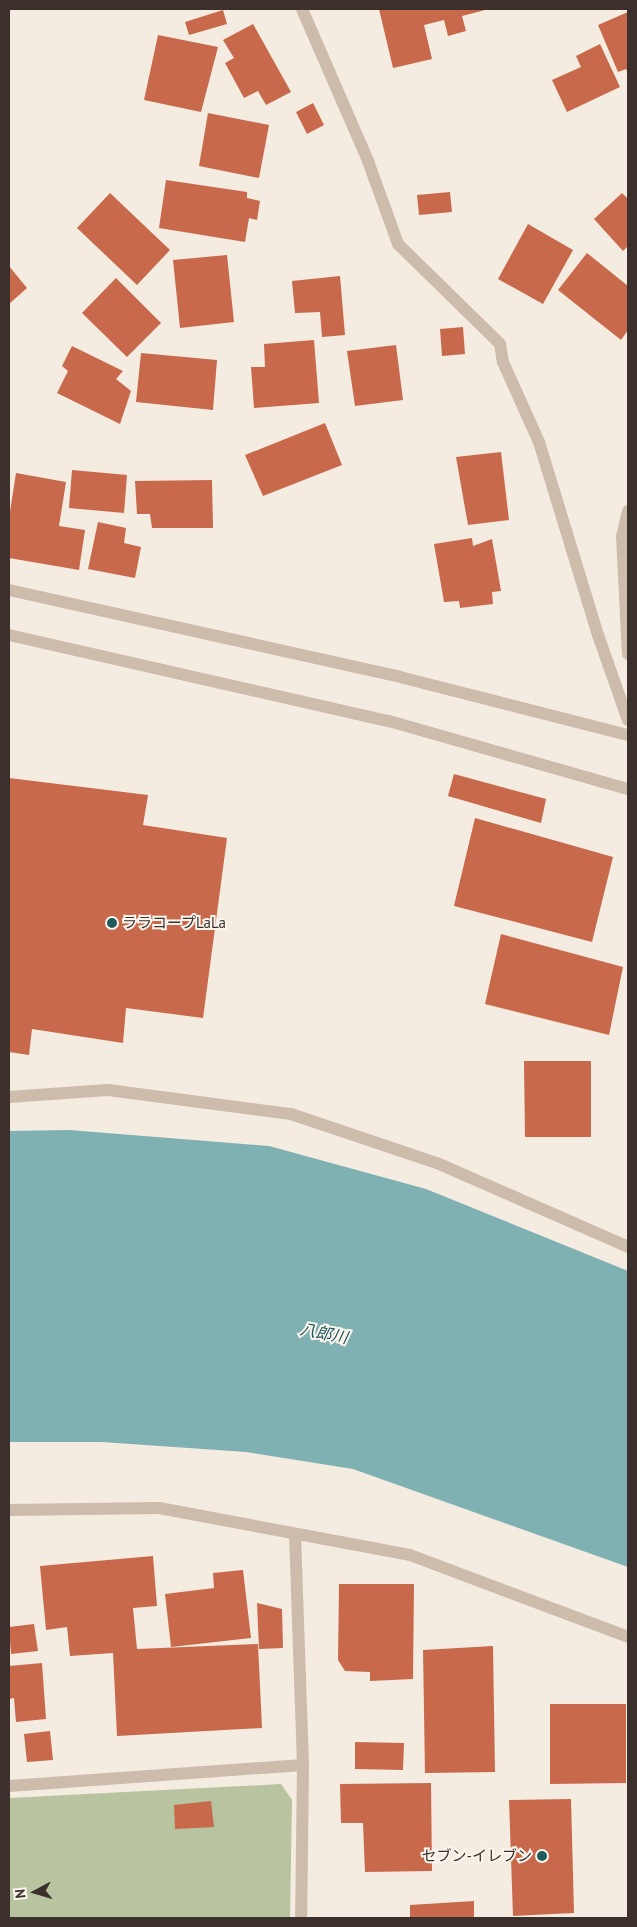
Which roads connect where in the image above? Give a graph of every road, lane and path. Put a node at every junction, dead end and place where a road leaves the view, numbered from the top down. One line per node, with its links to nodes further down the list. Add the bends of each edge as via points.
1 (302, 9): 6 (street, via 368,161 398,244 500,344 503,362 539,442 598,635)
2 (628, 511): 5 (street, via 622,536)
3 (9, 590): 7 (street, via 400,676)
4 (9, 635): 8 (street, via 389,721)
5 (628, 654)
6 (628, 720)
7 (628, 735)
8 (628, 789)
9 (9, 1097): 10 (street, via 108,1090 291,1114 437,1163)
10 (628, 1247)
11 (9, 1510): 12 (street, via 159,1508)
12 (296, 1535): 13 (street, via 410,1556); 14 (street)
13 (628, 1637)
14 (303, 1765): 15 (street); 16 (street)
15 (9, 1786)
16 (300, 1918)

